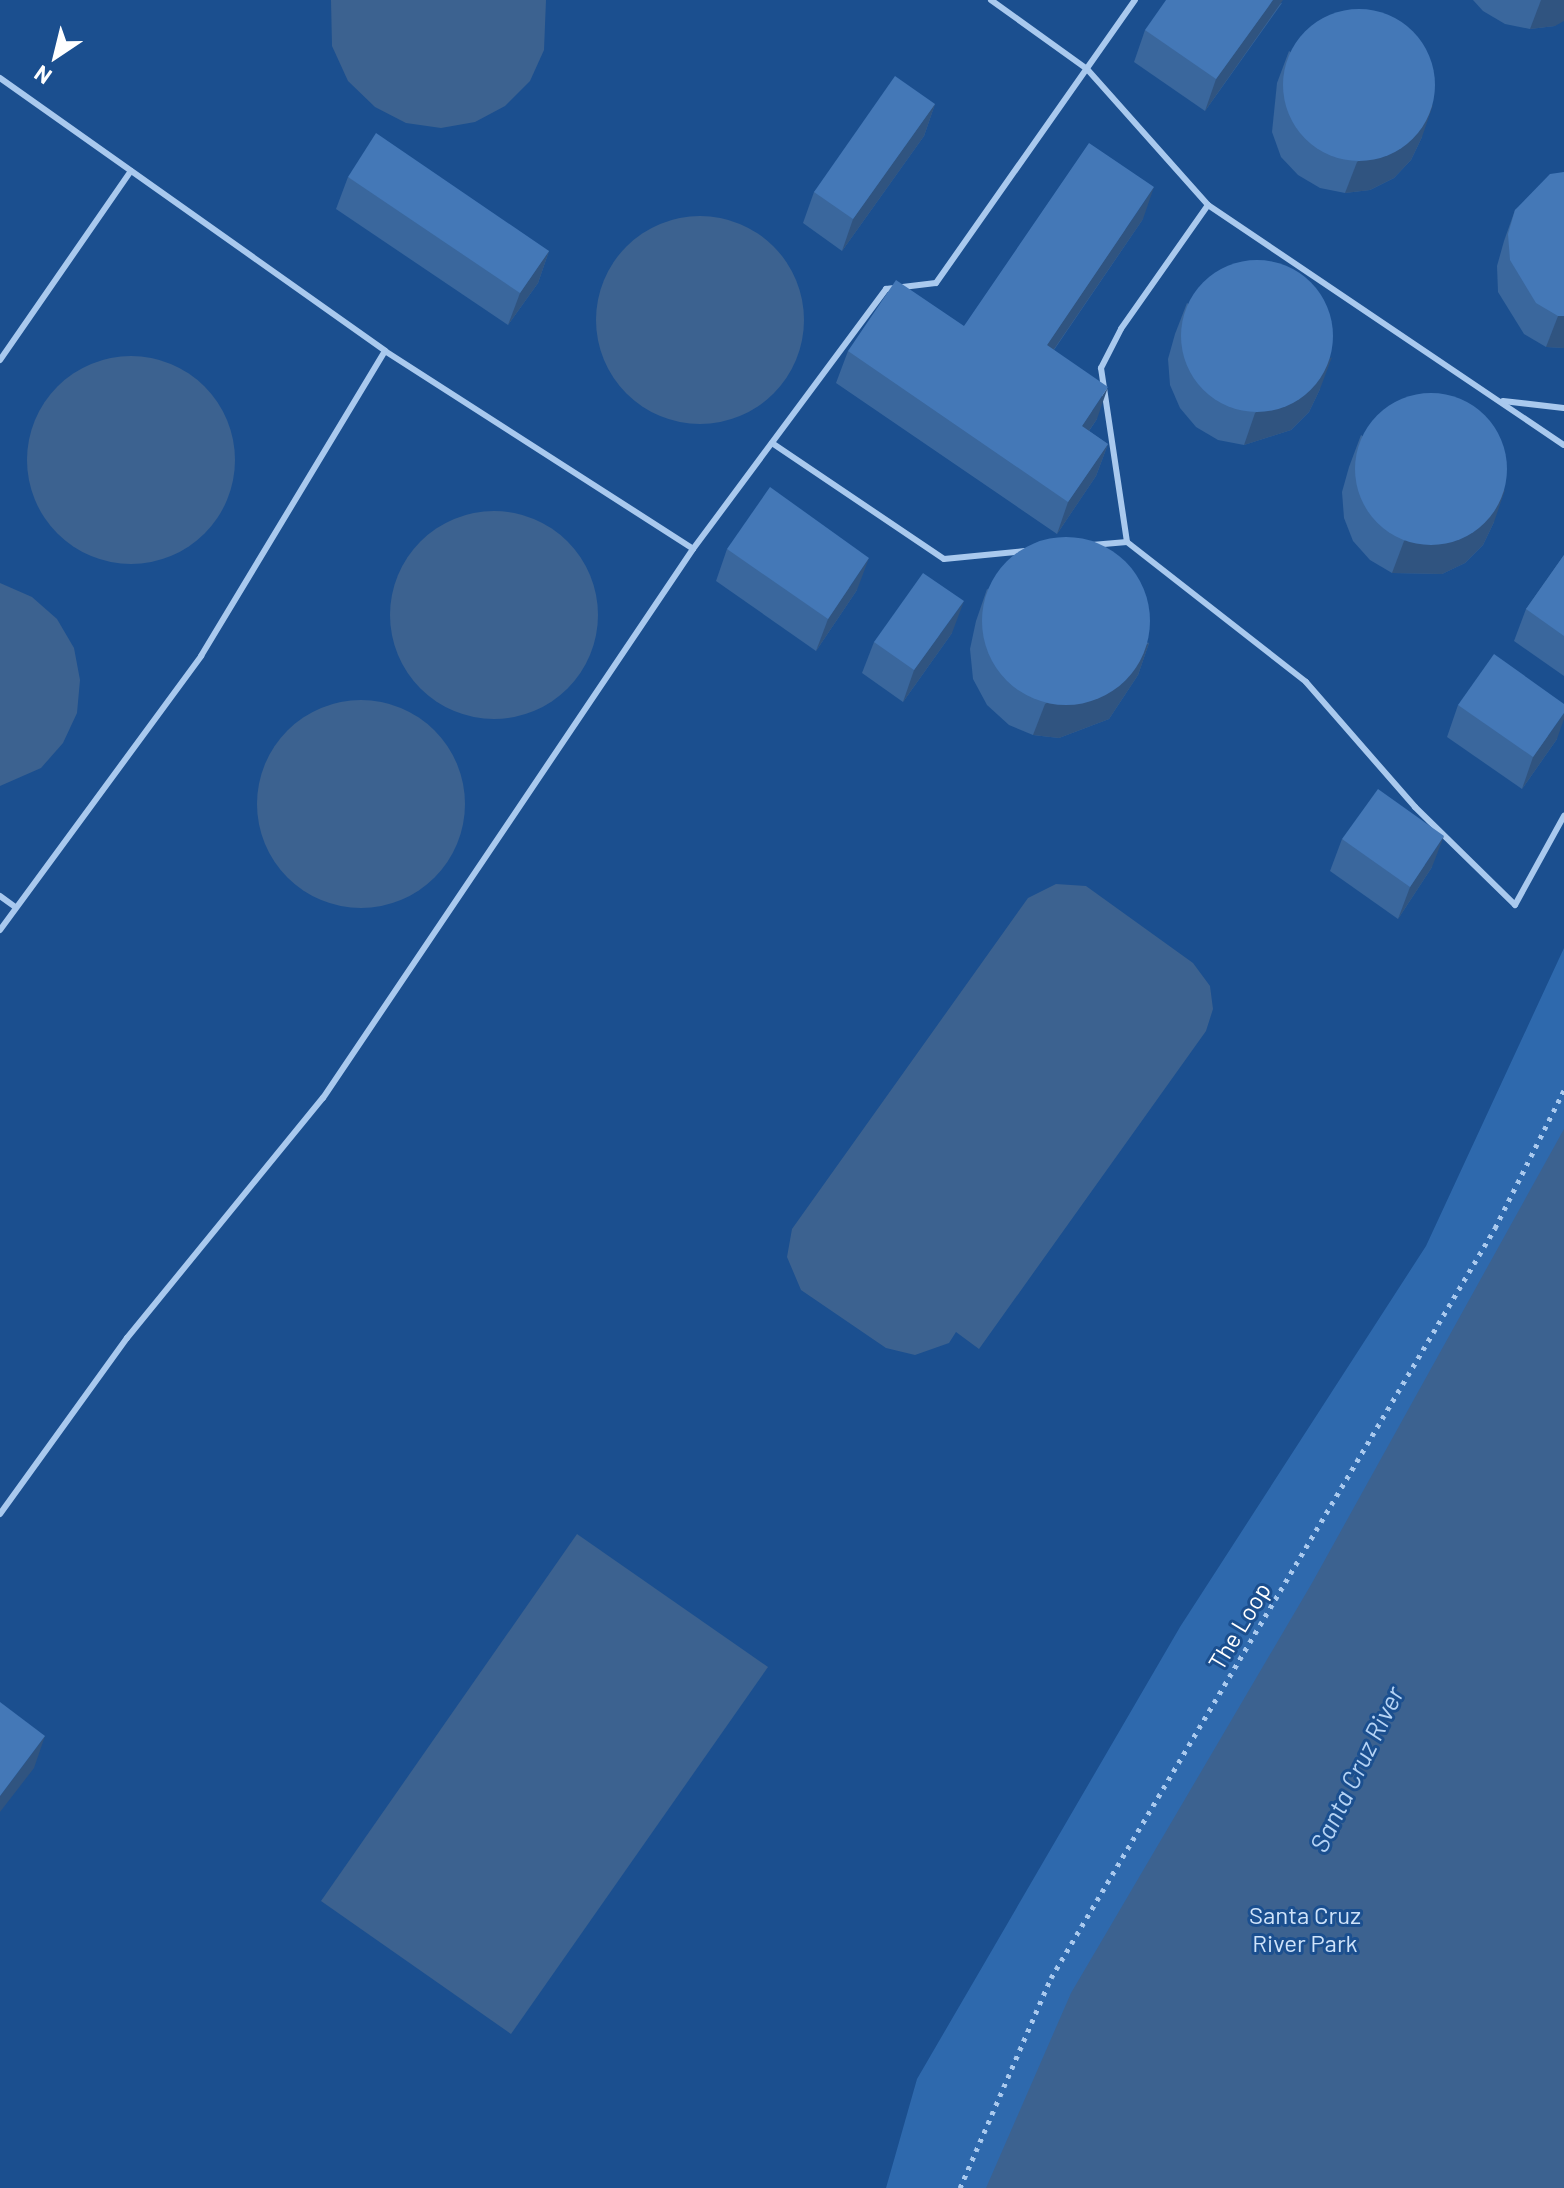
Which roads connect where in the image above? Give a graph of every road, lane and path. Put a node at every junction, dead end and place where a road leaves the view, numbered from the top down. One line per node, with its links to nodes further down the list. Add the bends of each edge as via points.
1 (991, 0): 3 (lane)
2 (1135, 0): 3 (lane)
3 (1087, 69): 6 (lane); 11 (lane, via 936,283 886,289)
4 (0, 78): 5 (lane)
5 (131, 171): 7 (lane); 8 (lane)
6 (1208, 205): 9 (lane); 13 (lane, via 1121,329 1101,368)
7 (385, 351): 15 (lane); 19 (lane, via 201,656)
8 (0, 360)
9 (1500, 400): 10 (lane); 12 (lane)
10 (1564, 408)
11 (772, 443): 15 (lane); 16 (lane, via 944,559)
12 (1564, 445)
13 (1127, 542): 14 (lane); 17 (lane, via 1306,682 1415,807 1515,905)
14 (1081, 546)
15 (693, 549): 22 (lane, via 323,1098 127,1338)
16 (1036, 550)
17 (1564, 816)
18 (0, 896): 19 (lane)
19 (15, 907): 20 (lane)
20 (0, 930)
21 (1564, 1090): 23 (path, The Loop, via 1495,1228 1051,1978)
22 (0, 1514)
23 (960, 2188)

